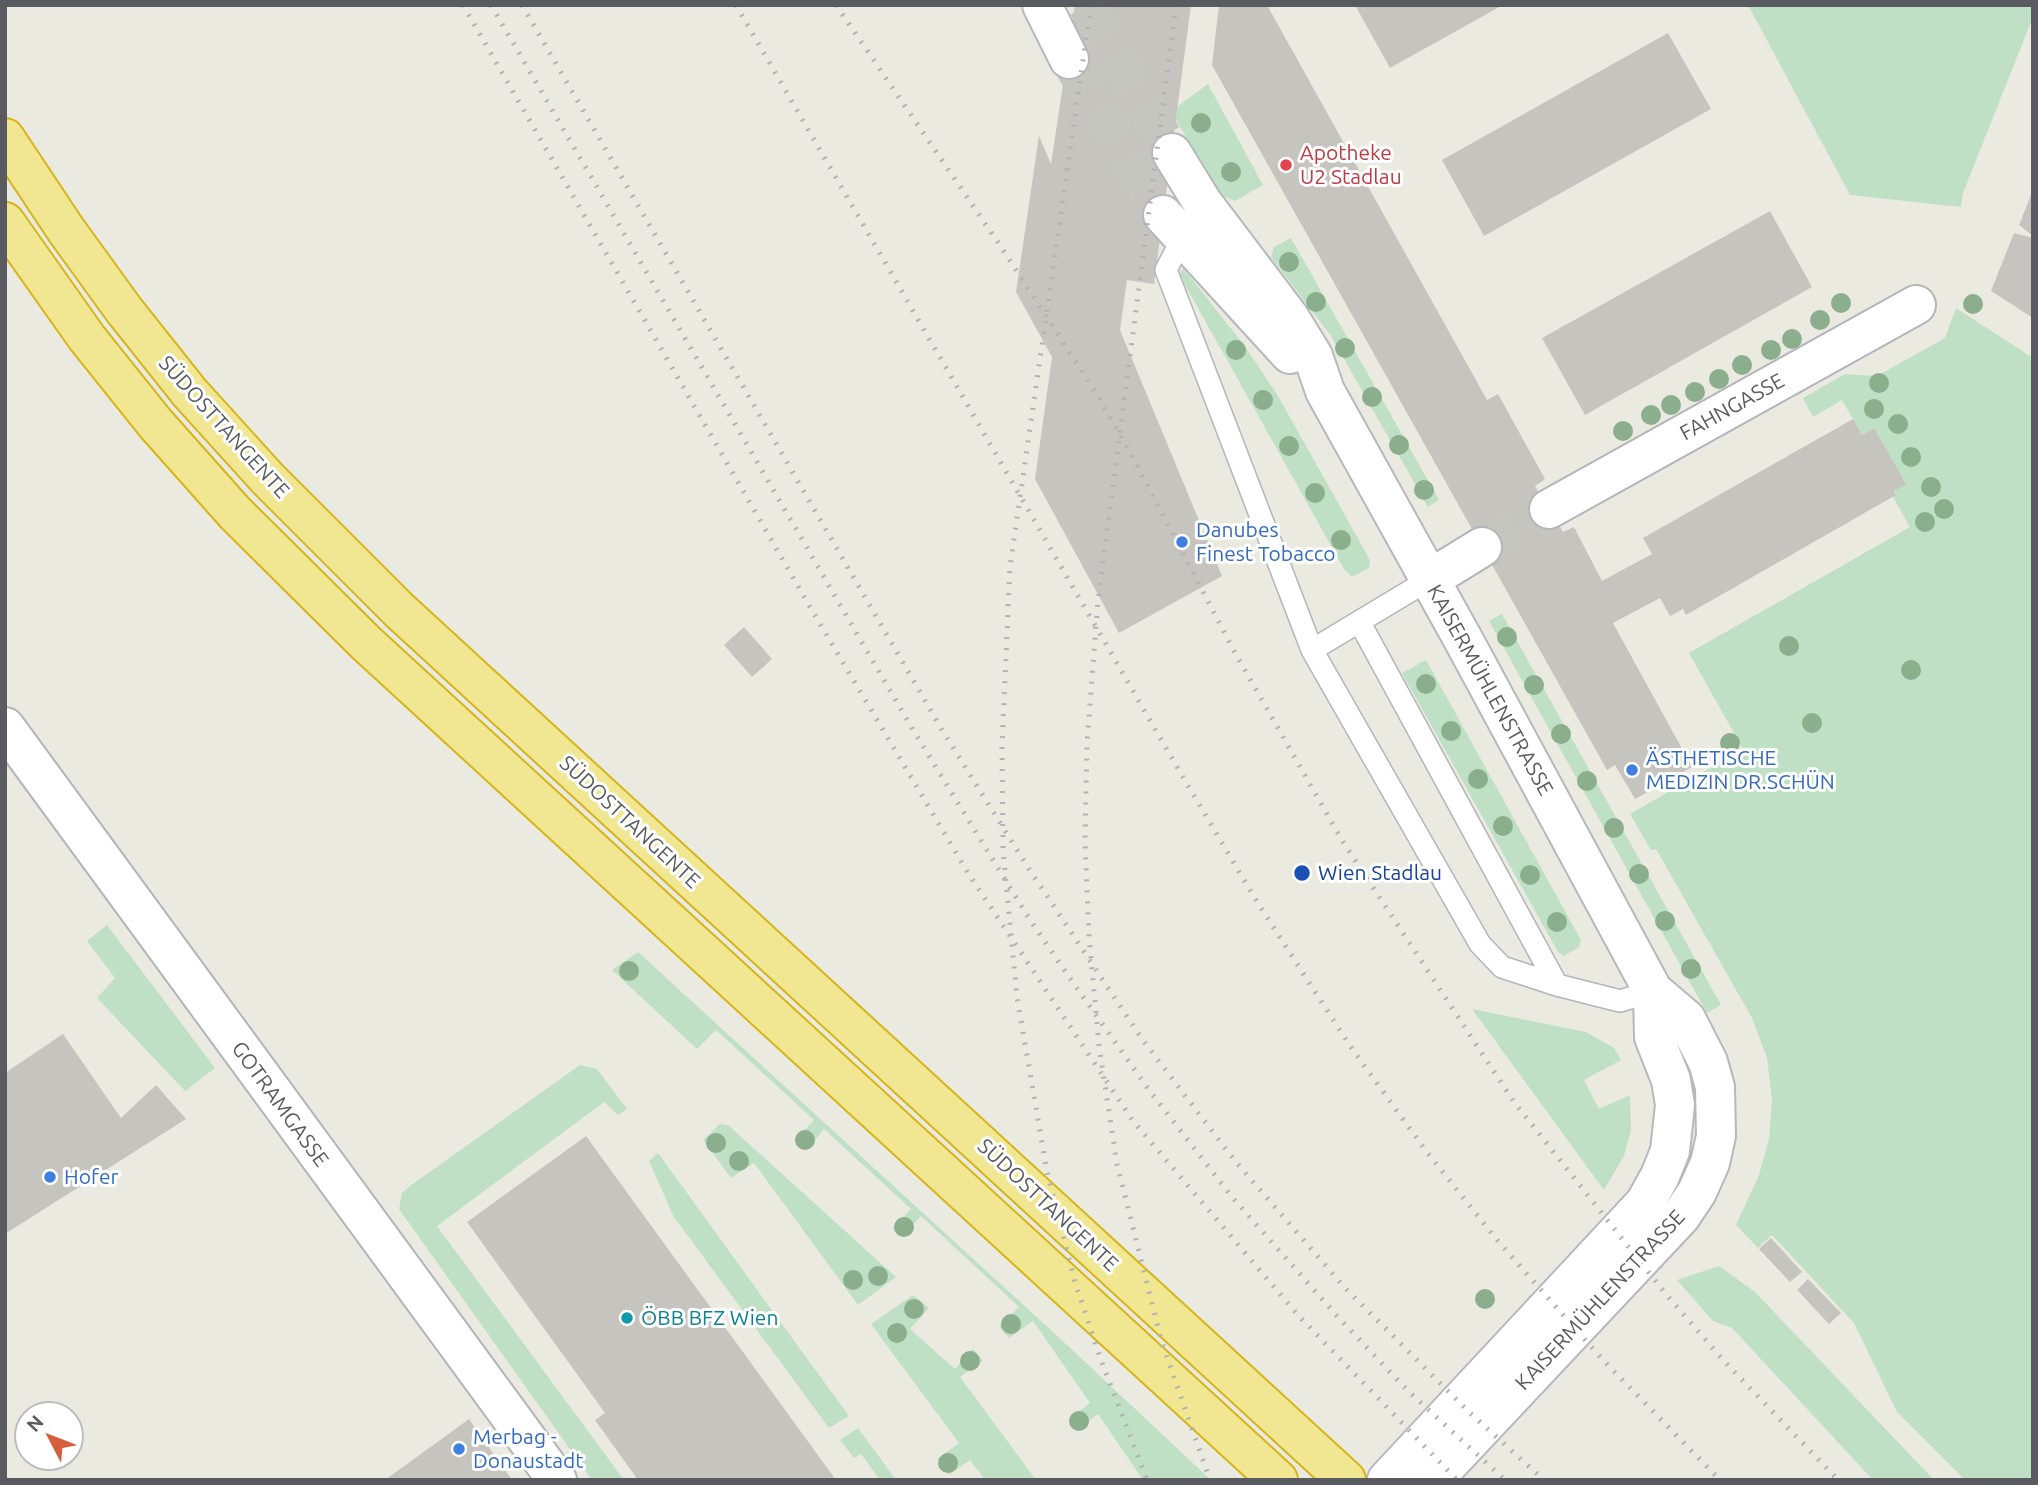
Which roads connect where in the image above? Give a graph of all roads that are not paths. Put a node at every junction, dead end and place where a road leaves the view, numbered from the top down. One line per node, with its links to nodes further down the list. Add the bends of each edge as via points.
1 (1042, 5): 2 (street)
2 (1069, 59)
3 (5, 138): 19 (highway, SÜDOSTTANGENTE, via 124,310 268,480 399,610)
4 (1171, 153): 8 (street, KAISERMÜHLENSTRASSE, via 1289,317 1313,356)
5 (5, 222): 18 (highway, via 87,338 235,513 357,633)
6 (1173, 226): 8 (street, KAISERMÜHLENSTRASSE); 13 (lane, via 1167,271)
7 (1916, 305): 9 (street, FAHNGASSE)
8 (1325, 391): 11 (street, KAISERMÜHLENSTRASSE)
9 (1549, 509)
10 (1482, 547): 11 (street)
11 (1430, 579): 12 (lane); 16 (street, KAISERMÜHLENSTRASSE)
12 (1360, 623): 13 (lane); 15 (lane)
13 (1312, 650): 15 (lane, via 1480,944 1502,967)
14 (5, 727): 17 (street, GOTRAMGASSE)
15 (1557, 985): 16 (lane, via 1620,1001)
16 (1653, 991): 20 (street, KAISERMÜHLENSTRASSE, via 1654,1037 1671,1080 1675,1105 1670,1151 1660,1176 1645,1203); 21 (street, KAISERMÜHLENSTRASSE, via 1686,1019 1715,1087 1716,1136 1697,1192 1681,1216)
17 (557, 1480)
18 (1278, 1480)
19 (1346, 1480)
20 (1387, 1480)
21 (1433, 1480)

